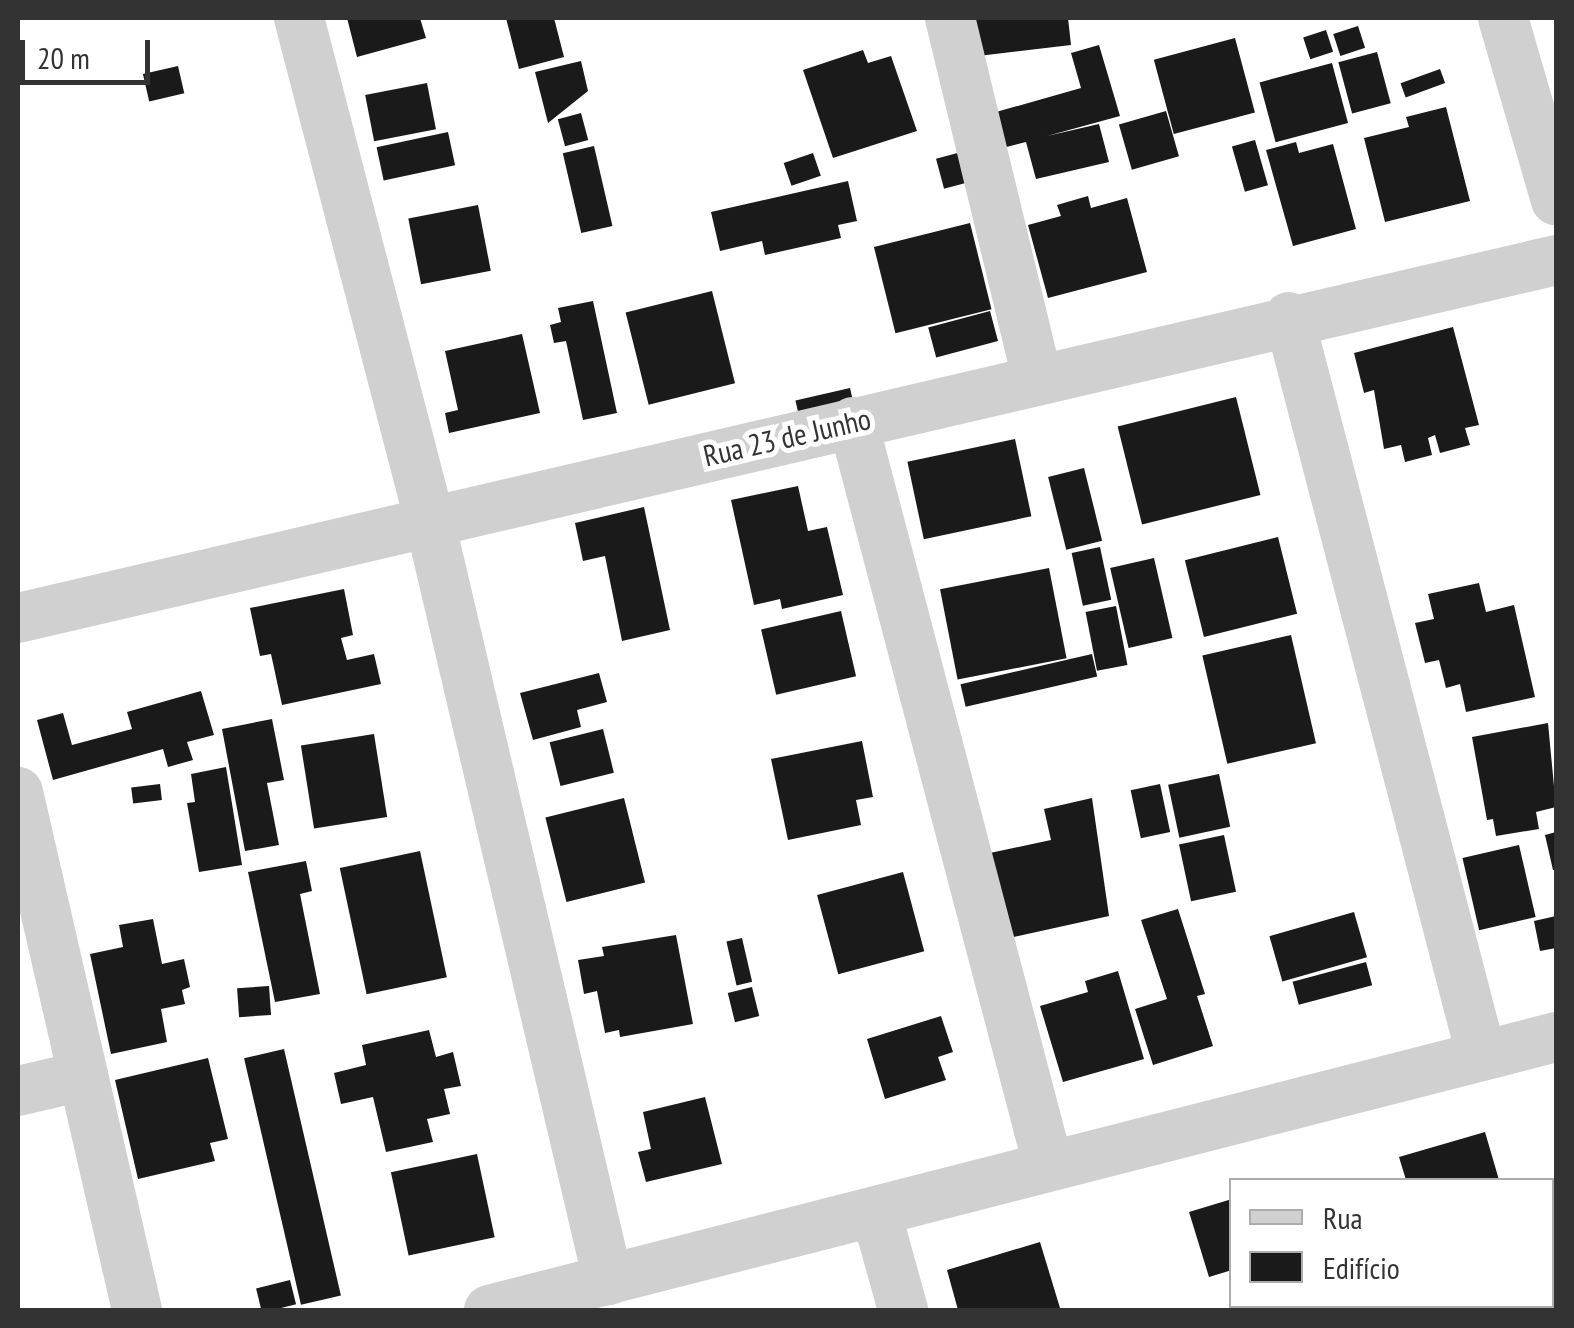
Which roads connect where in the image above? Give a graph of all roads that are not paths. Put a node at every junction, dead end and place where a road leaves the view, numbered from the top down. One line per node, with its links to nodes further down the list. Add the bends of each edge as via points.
1 (299, 18): 9 (street)
2 (950, 18): 7 (street)
3 (1503, 18): 4 (street)
4 (1556, 200)
5 (1556, 260): 6 (street, Rua 23 de Junho)
6 (1288, 317): 7 (street, Rua 23 de Junho); 13 (street)
7 (1038, 377): 8 (street, Rua 23 de Junho)
8 (853, 422): 9 (street, Rua 23 de Junho); 16 (street)
9 (430, 518): 10 (street, Rua 23 de Junho); 18 (street)
10 (18, 618)
11 (18, 792): 14 (street)
12 (1556, 1040): 13 (street)
13 (1481, 1054): 16 (street)
14 (83, 1076): 15 (street); 19 (street)
15 (18, 1091)
16 (1048, 1164): 17 (street)
17 (877, 1216): 18 (street); 21 (street)
18 (608, 1280): 20 (street)
19 (137, 1310)
20 (490, 1310)
21 (903, 1310)

